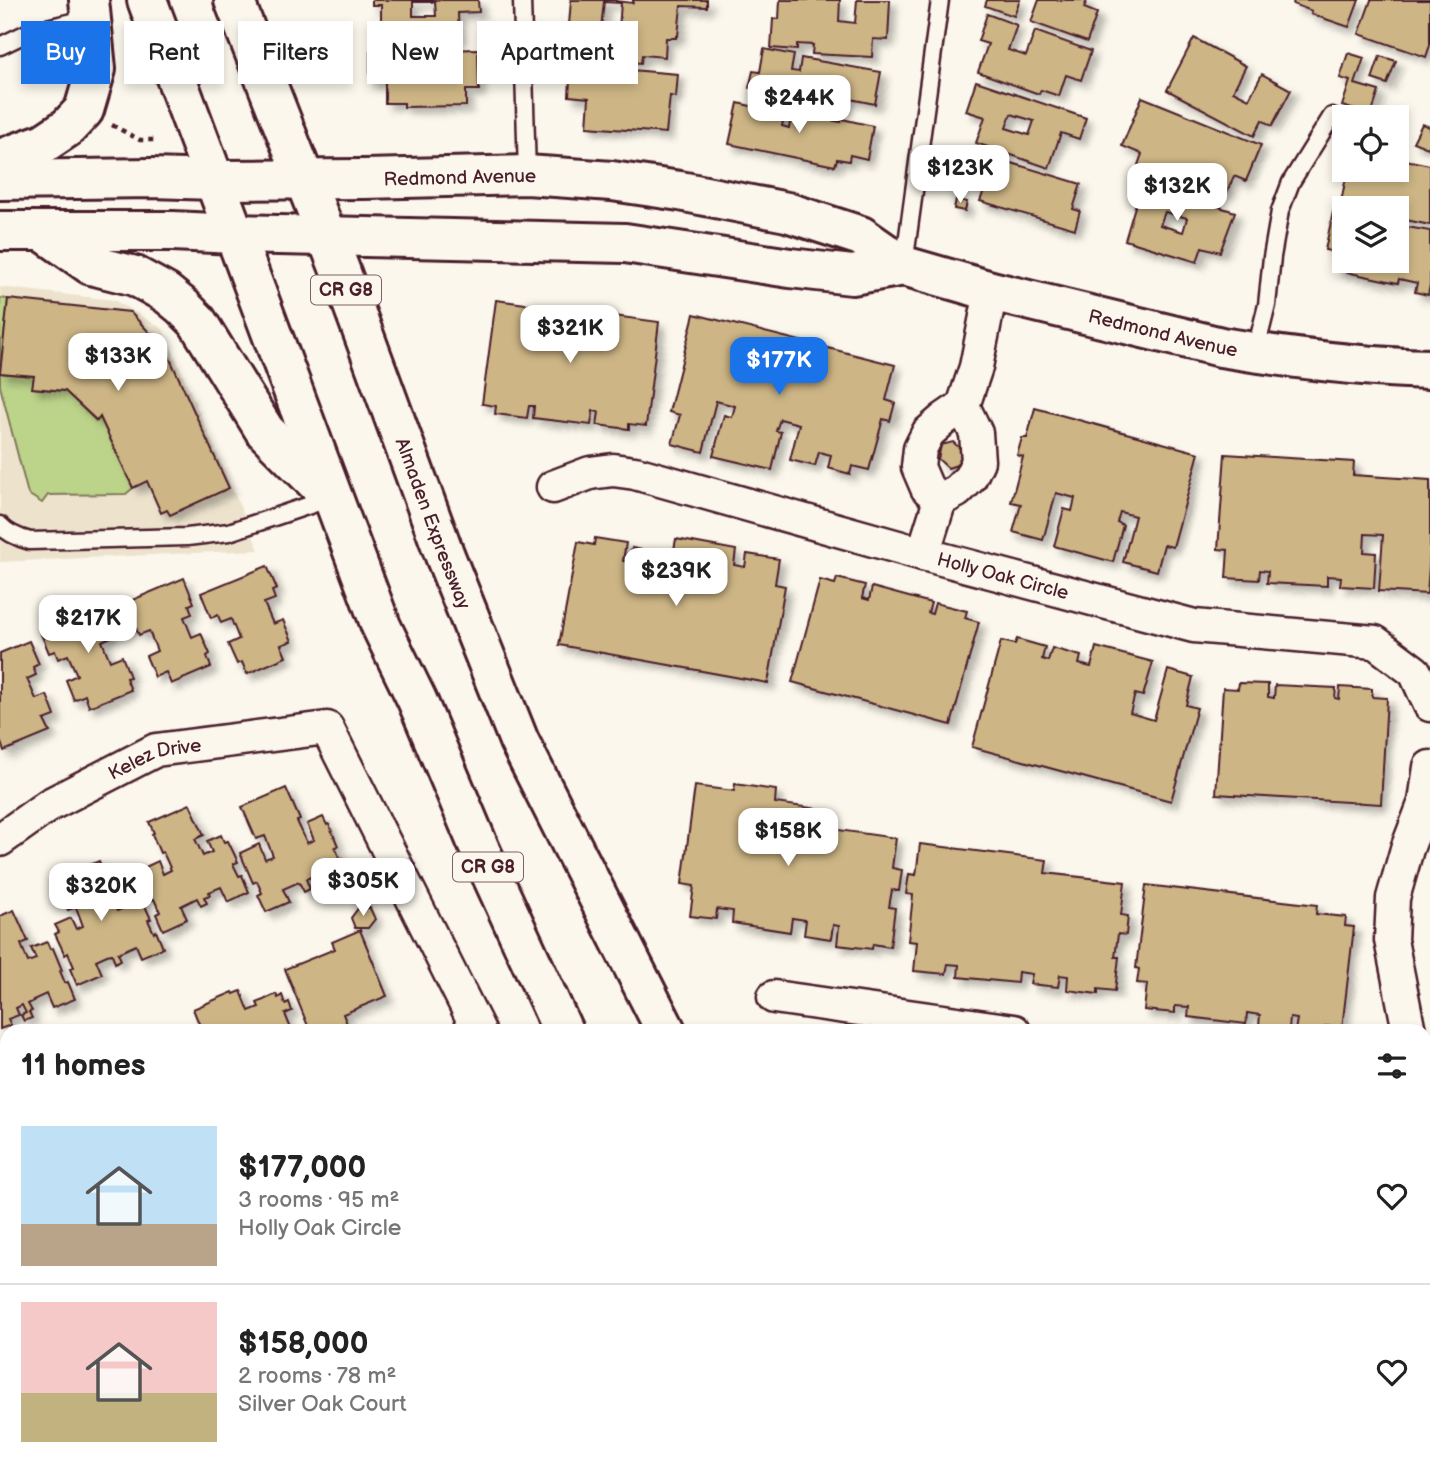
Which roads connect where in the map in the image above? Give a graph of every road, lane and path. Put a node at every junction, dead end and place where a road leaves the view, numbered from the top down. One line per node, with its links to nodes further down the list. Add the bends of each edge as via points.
1 (147, 0): 14 (main road, CR G8)
2 (234, 0): 12 (main road, Almaden Expressway / CR G8)
3 (522, 0): 11 (lane)
4 (940, 0): 19 (lane)
5 (90, 9): 6 (lane); 10 (main road, via 96,69 84,110 44,143)
6 (0, 46)
7 (1332, 116): 21 (lane, via 1280,211)
8 (102, 120): 9 (path, via 140,140)
9 (158, 140)
10 (0, 159)
11 (527, 175): 12 (main road, Redmond Avenue); 19 (main road, Redmond Avenue, via 612,181 787,212 860,236)
12 (305, 179): 14 (main road, Redmond Avenue); 18 (main road, Almaden Expressway / CR G8)
13 (0, 180): 14 (main road, Redmond Avenue)
14 (214, 180): 17 (main road, CR G8)
15 (0, 231): 16 (main road, Redmond Avenue)
16 (44, 232): 17 (main road, Redmond Avenue); 25 (main road, via 91,265 135,276 181,306 197,321 265,431)
17 (234, 234): 18 (main road, Redmond Avenue); 25 (main road, CR G8)
18 (326, 236): 19 (main road, Redmond Avenue, via 625,243 852,275); 35 (main road, Almaden Expressway / CR G8, via 519,741)
19 (904, 267): 20 (main road, Redmond Avenue)
20 (991, 291): 21 (main road, Redmond Avenue); 23 (street)
21 (1255, 353): 22 (main road, Redmond Avenue)
22 (1430, 369)
23 (963, 406): 26 (street, via 976,433 978,461 970,478); 26 (street, via 928,433 920,450 918,467 927,488)
24 (553, 487): 28 (street, Holly Oak Circle, via 590,473 635,473)
25 (331, 498): 27 (lane, via 229,532 187,537 30,541); 34 (main road, CR G8, via 381,626)
26 (940, 500): 28 (street)
27 (0, 525)
28 (923, 554): 29 (street, Holly Oak Circle, via 1194,626 1375,642 1415,671)
29 (1430, 705)
30 (1430, 767): 37 (street, via 1425,802 1393,898 1391,940)
31 (0, 839): 33 (street, Kelez Drive, via 49,805 156,750 327,728)
32 (774, 997): 36 (street)
33 (475, 1024)
34 (560, 1024)
35 (662, 1024)
36 (965, 1024)
37 (1408, 1024)

